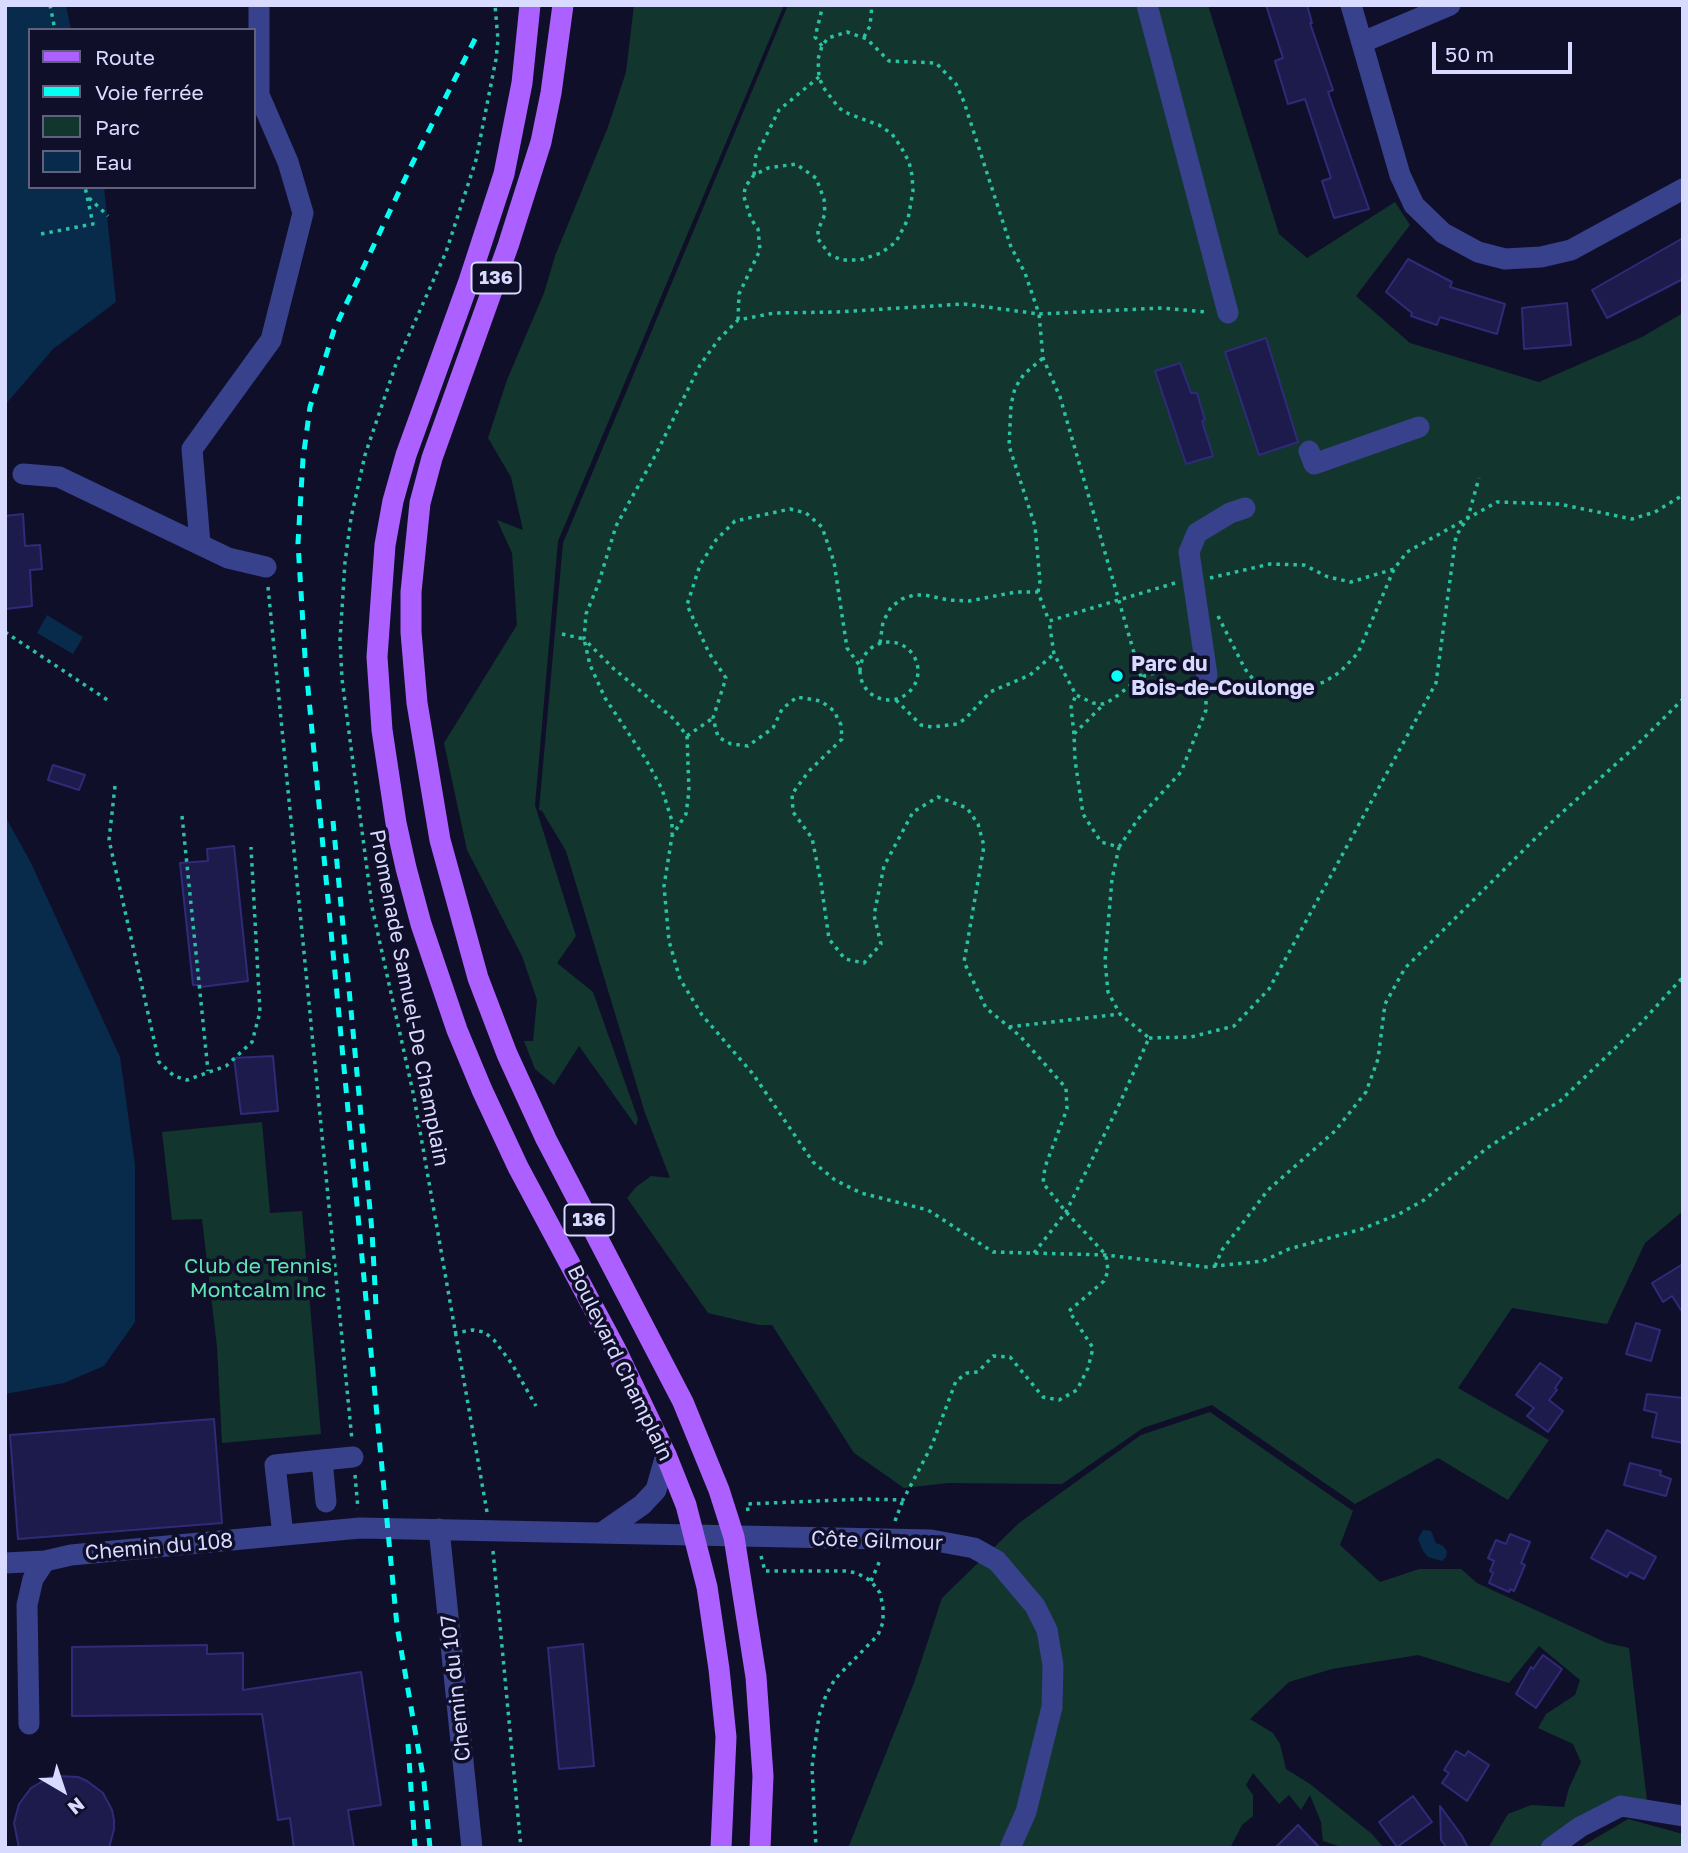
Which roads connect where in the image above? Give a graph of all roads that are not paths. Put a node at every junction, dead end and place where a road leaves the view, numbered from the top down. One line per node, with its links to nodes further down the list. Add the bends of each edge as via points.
1 (259, 5): 14 (street, via 259,95 288,162 303,214 271,340 192,449)
2 (530, 5): 17 (main road, Boulevard Champlain / 136, via 523,83 504,174 393,501 377,657 382,730 406,868 457,1030 518,1167 616,1350)
3 (563, 5): 25 (main road, Boulevard Champlain / 136, via 537,154 420,503 411,592 417,703 440,839 478,978 497,1028 546,1139 683,1402)
4 (1147, 5): 9 (street)
5 (1352, 5): 7 (street)
6 (1450, 5): 7 (street)
7 (1363, 42): 8 (street, via 1400,175 1414,205 1443,233 1478,252 1505,259 1572,250)
8 (1683, 188)
9 (1228, 313)
10 (1419, 426): 11 (street, via 1314,464)
11 (1309, 451)
12 (23, 474): 14 (street, via 59,477)
13 (1245, 508): 16 (street, via 1197,533 1189,552)
14 (200, 544): 15 (street, via 228,558)
15 (266, 567)
16 (1205, 667)
17 (666, 1455): 22 (street, via 656,1490); 24 (main road, Boulevard Champlain / 136)
18 (353, 1457): 19 (street)
19 (322, 1460): 20 (street); 23 (street, via 275,1465)
20 (326, 1502)
21 (439, 1529): 22 (street, Chemin du 108); 23 (street, Chemin du 108, via 360,1528); 30 (street, Chemin du 107)
22 (603, 1532): 24 (street, Côte Gilmour)
23 (283, 1535): 26 (street, Chemin du 108)
24 (695, 1535): 25 (street, Côte Gilmour); 31 (main road, Boulevard Champlain / 136, via 707,1587 726,1737)
25 (745, 1537): 32 (main road, Boulevard Champlain / 136, via 759,1712); 33 (street, Côte Gilmour, via 931,1540 974,1548 997,1561 1035,1606 1047,1630 1053,1665 1052,1707 1026,1812)
26 (46, 1561): 27 (street, Chemin du 108); 28 (street, via 33,1579 27,1605)
27 (5, 1563)
28 (29, 1724)
29 (1683, 1816): 34 (street, via 1621,1806 1580,1826)
30 (472, 1848)
31 (720, 1848)
32 (760, 1848)
33 (1010, 1848)
34 (1551, 1848)

